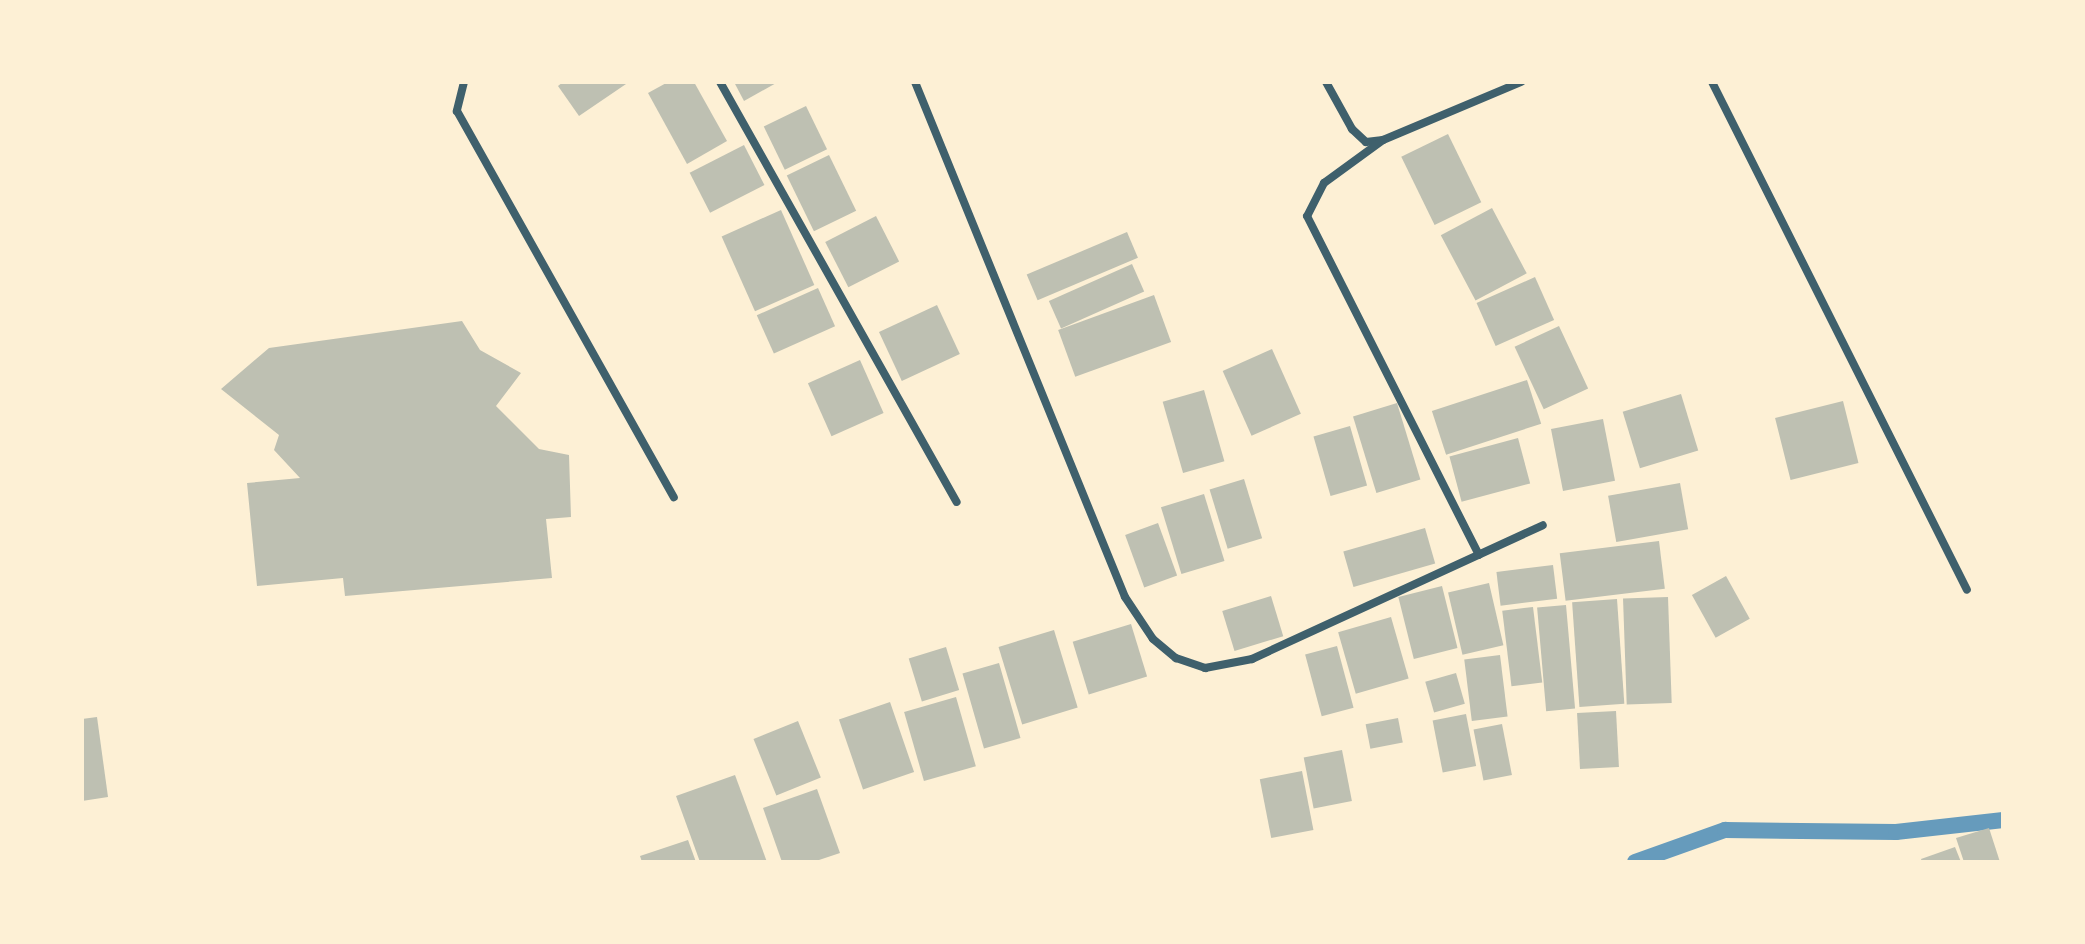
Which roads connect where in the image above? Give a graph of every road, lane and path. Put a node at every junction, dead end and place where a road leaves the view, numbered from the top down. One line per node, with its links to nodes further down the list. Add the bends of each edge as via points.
1 (464, 82): 8 (street, via 457,111)
2 (720, 82): 9 (street)
3 (915, 82): 11 (street, via 1125,597 1153,639 1176,658 1205,668 1252,659)
4 (1326, 82): 7 (street, via 1352,129 1366,142)
5 (1521, 82): 7 (street)
6 (1712, 82): 12 (street)
7 (1383, 140): 11 (street, via 1324,183 1307,216)
8 (674, 497)
9 (957, 502)
10 (1543, 525): 11 (street)
11 (1479, 555)
12 (1967, 590)

